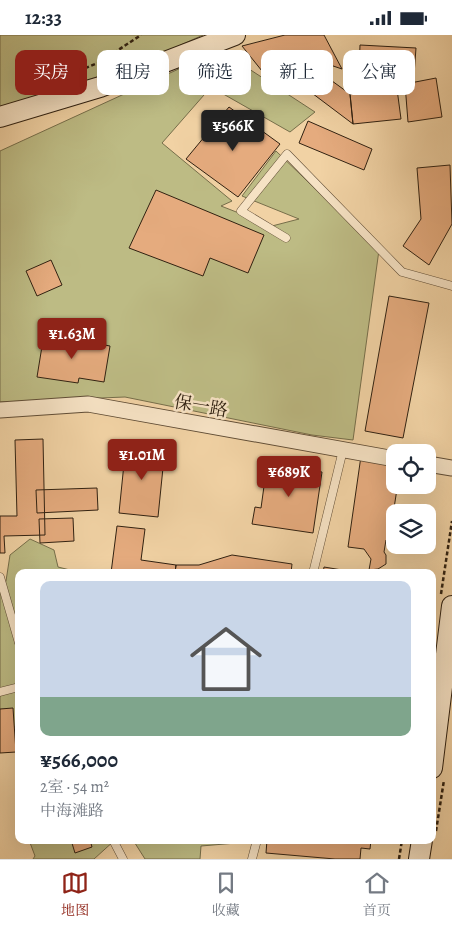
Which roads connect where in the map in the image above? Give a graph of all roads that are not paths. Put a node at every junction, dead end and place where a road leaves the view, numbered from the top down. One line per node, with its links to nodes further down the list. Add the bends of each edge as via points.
1 (235, 35): 2 (main road, via 100,87)
2 (0, 117)
3 (286, 238): 4 (lane, via 240,211 287,154 402,272)
4 (452, 287)
5 (0, 410): 6 (street, 保一路, via 88,404)
6 (343, 450): 7 (street, 保一路); 10 (lane)
7 (386, 457)
8 (436, 465): 9 (street)
9 (452, 468)
10 (314, 569)
11 (0, 577): 13 (lane)
12 (446, 602): 16 (main road)
13 (15, 629)
14 (15, 688): 15 (lane)
15 (0, 692)
16 (439, 769)
17 (115, 844): 20 (lane)
18 (256, 844): 21 (lane)
19 (426, 844): 22 (main road)
20 (123, 859)
21 (252, 859)
22 (419, 859)

